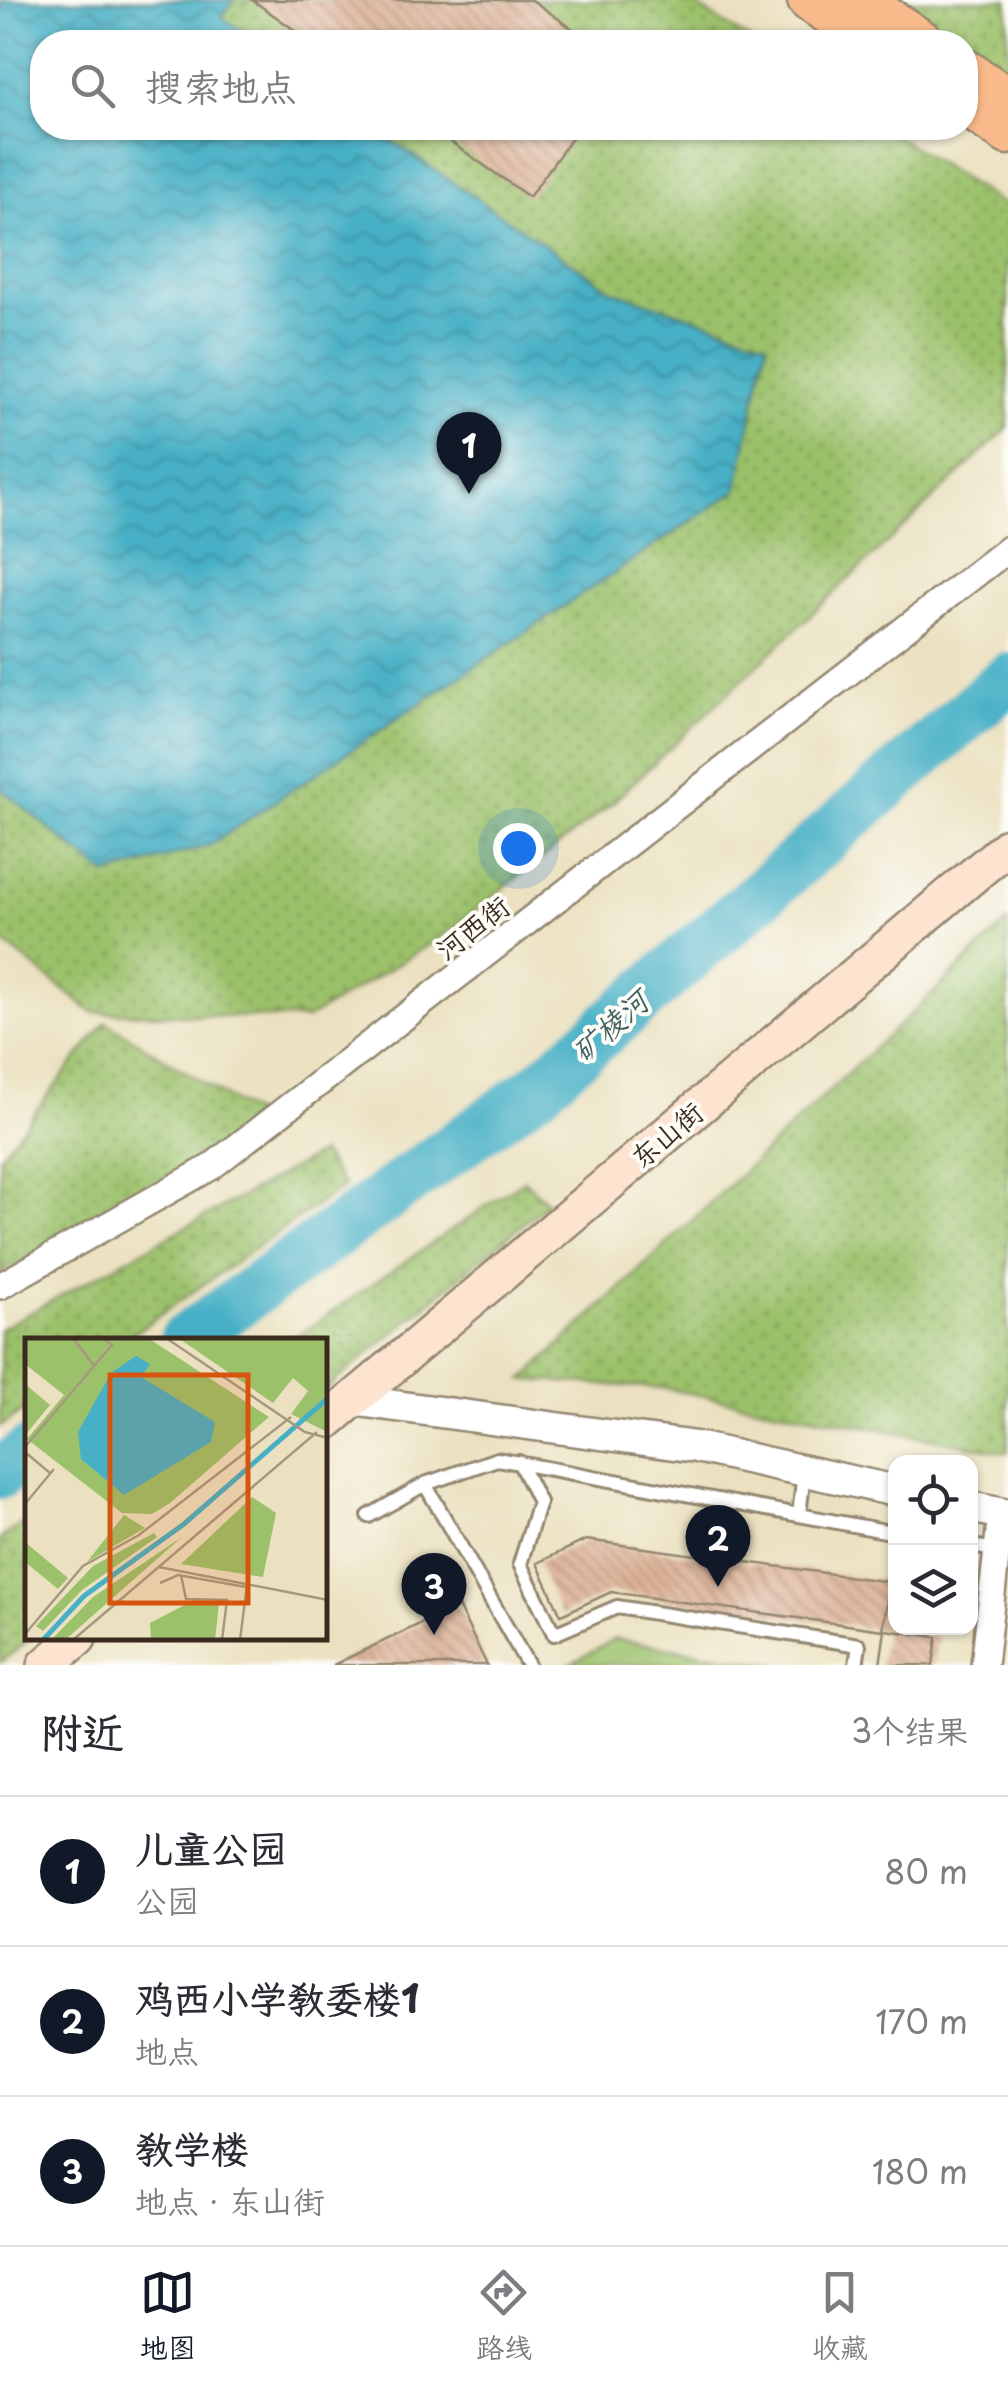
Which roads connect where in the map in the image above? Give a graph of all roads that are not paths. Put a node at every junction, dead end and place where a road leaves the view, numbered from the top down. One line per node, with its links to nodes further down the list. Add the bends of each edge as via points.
1 (808, 0): 3 (highway)
2 (861, 0): 4 (highway)
3 (853, 30)
4 (906, 30)
5 (978, 78): 6 (highway)
6 (1008, 98)
7 (978, 114): 8 (highway)
8 (1008, 134)
9 (1008, 549): 11 (street, 河西街, via 211,1167)
10 (1008, 846): 12 (main road, 东山街)
11 (0, 1286)
12 (352, 1400): 13 (main road, 东山街); 15 (street, via 696,1447)
13 (328, 1421)
14 (519, 1462): 16 (lane, via 497,1458); 19 (lane); 28 (lane, via 539,1502 520,1564 554,1634 618,1607 859,1645)
15 (804, 1471): 17 (street); 19 (lane)
16 (426, 1484): 21 (lane); 27 (lane)
17 (888, 1489)
18 (978, 1509): 20 (street)
19 (799, 1515): 22 (lane)
20 (1004, 1515): 24 (street)
21 (370, 1516)
22 (888, 1532)
23 (978, 1547): 24 (lane)
24 (997, 1550): 29 (street)
25 (76, 1640): 26 (main road)
26 (46, 1665)
27 (528, 1665)
28 (856, 1665)
29 (984, 1665)

